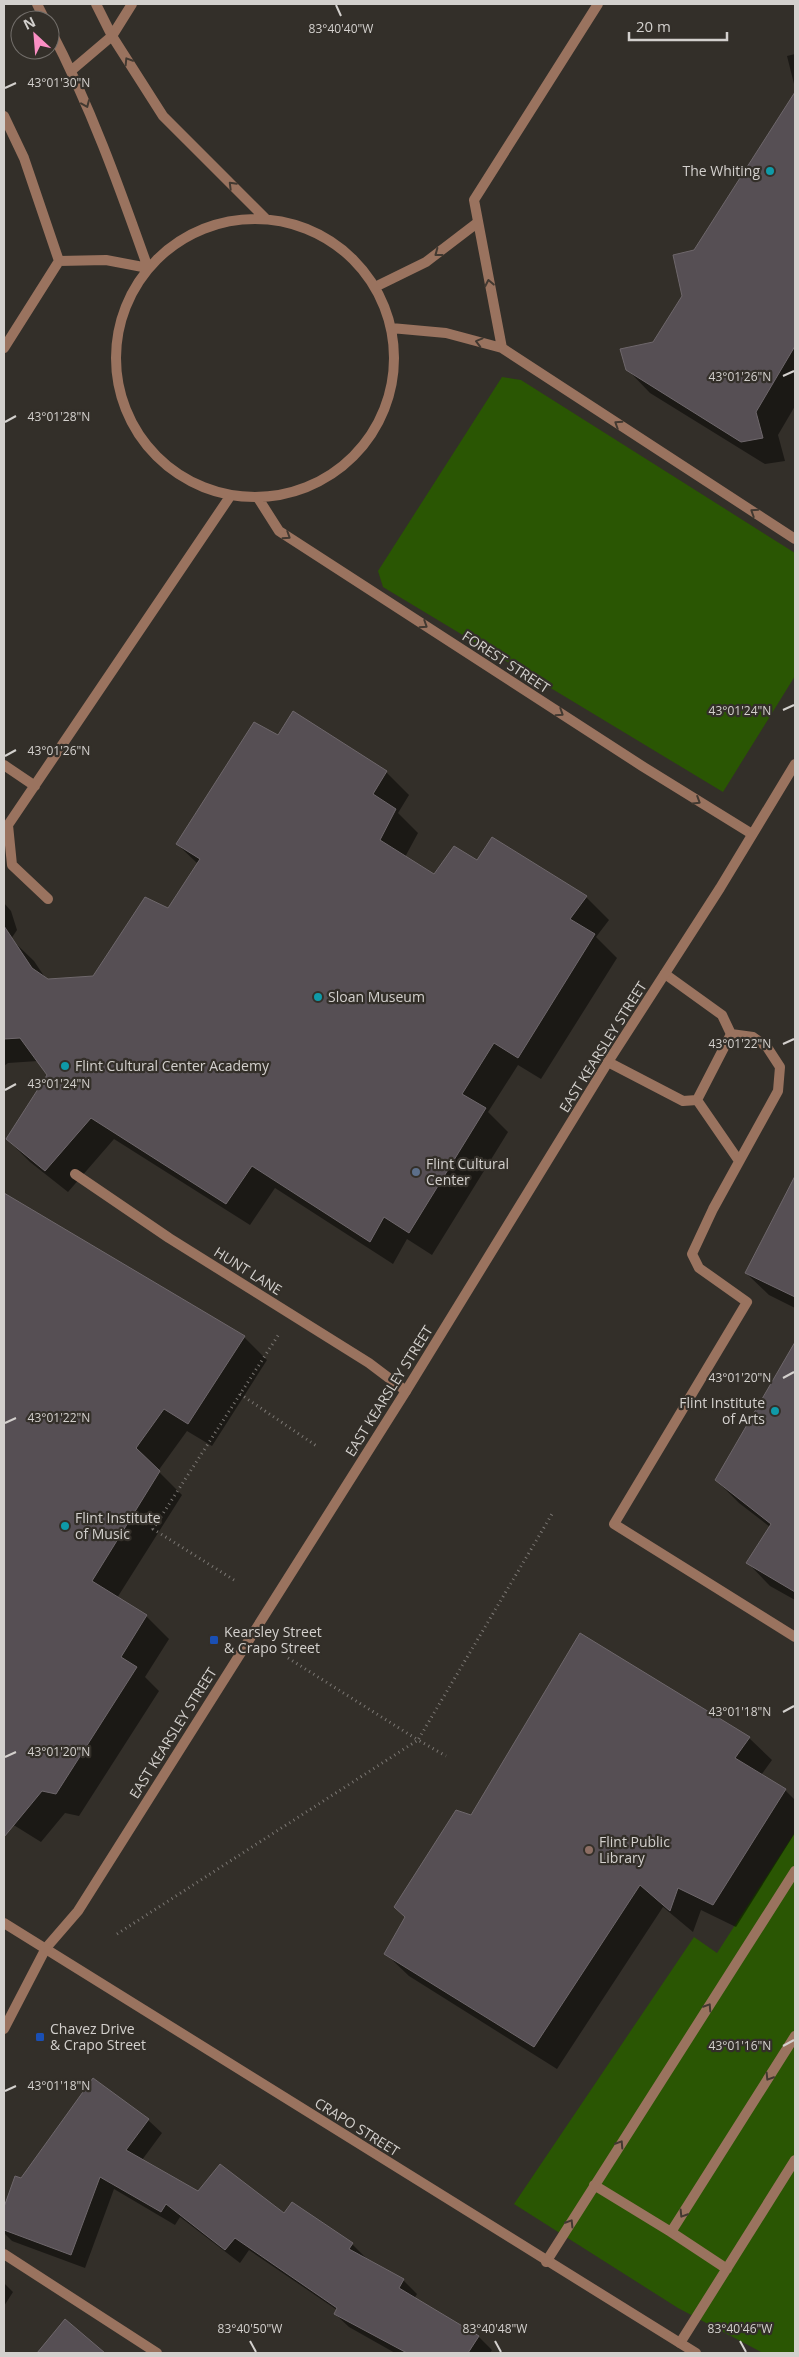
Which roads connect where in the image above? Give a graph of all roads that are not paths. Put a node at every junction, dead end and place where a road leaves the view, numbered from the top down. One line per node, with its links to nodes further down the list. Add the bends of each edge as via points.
1 (96, 4): 4 (street)
2 (132, 4): 4 (street)
3 (598, 4): 9 (street, via 474,200)
4 (112, 36): 6 (street); 8 (street, one-way to 4, via 163,116)
5 (60, 48): 6 (street)
6 (72, 70): 11 (street, one-way to 11, via 111,164)
7 (4, 116): 10 (street, via 24,158)
8 (266, 219): 11 (street, via 223,222 182,239); 12 (street, via 310,230 347,253)
9 (477, 223): 12 (street, one-way to 12, via 426,262); 15 (street, one-way to 9)
10 (59, 261): 11 (street, via 106,260); 14 (street)
11 (148, 268): 16 (street, via 124,307 114,352 120,397 139,438 171,471 212,492)
12 (375, 287): 13 (street)
13 (391, 328): 15 (street, one-way to 13, via 446,333); 17 (street, via 394,369 385,408 365,444 335,473 298,491)
14 (4, 348)
15 (502, 348): 18 (street, one-way to 15)
16 (231, 494): 17 (street); 21 (street)
17 (258, 498): 22 (street, FOREST STREET, one-way to 22, via 279,531)
18 (795, 539)
19 (795, 764): 22 (street, EAST KEARSLEY STREET)
20 (4, 765): 21 (street)
21 (34, 786): 23 (street, via 8,825 12,865)
22 (752, 834): 24 (street, EAST KEARSLEY STREET)
23 (48, 899)
24 (665, 974): 25 (street, via 722,1015); 26 (street, EAST KEARSLEY STREET)
25 (731, 1034): 27 (street); 28 (street, via 753,1037 767,1047 780,1067 778,1091)
26 (608, 1062): 27 (street, via 683,1102); 30 (street, EAST KEARSLEY STREET)
27 (697, 1100): 28 (street)
28 (739, 1162): 31 (street, via 692,1254 698,1268 746,1302 614,1524)
29 (75, 1174): 30 (street, HUNT LANE, via 168,1238 369,1363)
30 (406, 1391): 34 (street, EAST KEARSLEY STREET, via 78,1912)
31 (795, 1637)
32 (795, 1871): 38 (street, one-way to 32)
33 (4, 1923): 34 (street, CRAPO STREET)
34 (46, 1948): 35 (street, EAST KEARSLEY STREET); 41 (street, CRAPO STREET)
35 (4, 2030)
36 (795, 2036): 39 (street, one-way to 39)
37 (795, 2160): 42 (street)
38 (594, 2185): 39 (street); 41 (street, one-way to 38)
39 (671, 2232): 42 (street)
40 (4, 2254): 44 (street)
41 (546, 2262): 43 (street, CRAPO STREET)
42 (727, 2269): 43 (street)
43 (680, 2343): 45 (street, CRAPO STREET)
44 (157, 2353)
45 (696, 2353)

